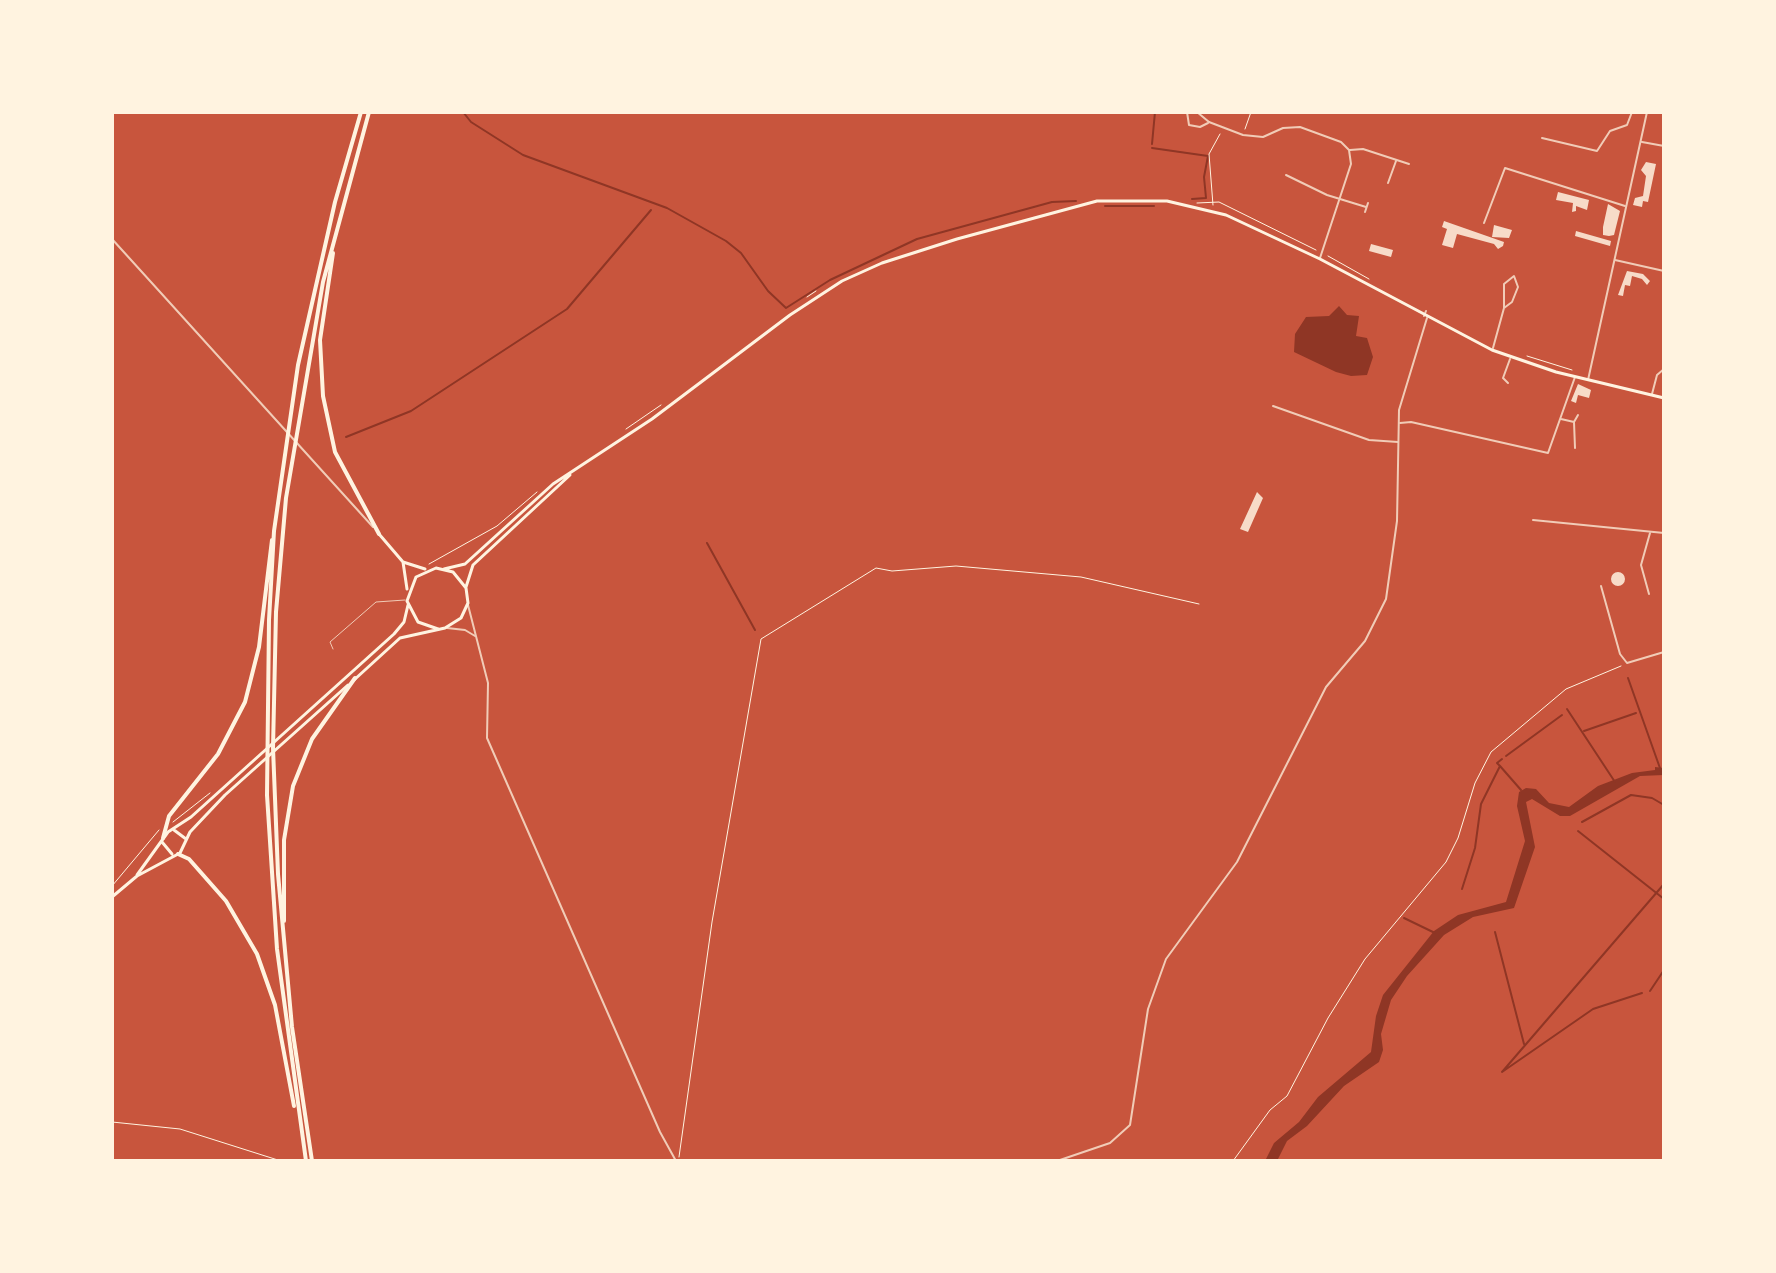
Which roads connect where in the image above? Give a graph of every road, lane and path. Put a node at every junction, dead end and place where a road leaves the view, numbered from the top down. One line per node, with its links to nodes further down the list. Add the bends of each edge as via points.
1 (361, 112): 61 (highway, via 298,365)
2 (369, 112): 26 (highway)
3 (1187, 112): 8 (street, via 1189,125)
4 (1197, 112): 8 (street)
5 (1251, 112): 10 (path)
6 (1632, 112): 11 (street, via 1627,125 1610,131 1597,151)
7 (1647, 112): 12 (street)
8 (1209, 122): 9 (street)
9 (1223, 128): 10 (street); 20 (path, via 1209,154)
10 (1243, 135): 14 (street, via 1263,137 1300,127)
11 (1542, 138)
12 (1641, 142): 13 (street); 24 (street)
13 (1664, 146)
14 (1349, 150): 15 (street); 19 (street, via 1351,164)
15 (1396, 160): 16 (street); 18 (street)
16 (1409, 164)
17 (1286, 175): 19 (street)
18 (1390, 181)
19 (1340, 200): 23 (street); 29 (street)
20 (1213, 201): 21 (path); 22 (path); 25 (path)
21 (1193, 204): 25 (main road); 58 (main road, via 1142,199 1087,203 867,269 808,302)
22 (1229, 206)
23 (1366, 207)
24 (1627, 207): 27 (street, via 1505,168); 30 (street)
25 (1213, 211): 29 (main road)
26 (339, 215): 64 (highway, via 320,340 323,396 335,452); 91 (highway, via 286,498 278,582 273,764)
27 (1484, 223)
28 (112, 239): 64 (street)
29 (1320, 259): 36 (main road)
30 (1614, 259): 32 (street); 45 (street)
31 (1664, 265): 32 (street)
32 (1664, 271)
33 (824, 287): 34 (path)
34 (803, 300)
35 (1504, 308): 35 (street, via 1504,284 1516,277 1516,294); 39 (street)
36 (1426, 315): 38 (main road); 54 (street)
37 (1464, 330): 38 (street)
38 (1461, 336): 39 (main road)
39 (1492, 350): 41 (main road)
40 (1518, 353): 43 (path)
41 (1510, 357): 44 (main road); 46 (street, via 1503,378)
42 (1664, 369): 47 (street)
43 (1576, 371)
44 (1575, 377): 45 (main road); 52 (street)
45 (1588, 380): 47 (main road)
46 (1508, 383)
47 (1652, 395): 48 (main road)
48 (1664, 398)
49 (661, 405): 55 (path)
50 (1273, 406): 56 (street, via 1369,440)
51 (1578, 415): 53 (street)
52 (1560, 419): 53 (street); 54 (street, via 1548,453 1411,422)
53 (1574, 422): 57 (street)
54 (1398, 424): 56 (street)
55 (621, 433)
56 (1399, 442): 98 (street, via 1392,575 1374,627 1326,687 1243,852 1166,959 1148,1009 1130,1125 1110,1143)
57 (1575, 448)
58 (570, 475): 68 (main road, via 525,506 465,564); 70 (main road, via 480,558 468,573)
59 (542, 488): 66 (path, via 497,526)
60 (1533, 520): 62 (street)
61 (274, 531): 85 (highway, via 255,673 245,702 225,743 169,816); 93 (highway, via 267,795 277,949)
62 (1650, 532): 63 (street); 72 (street, via 1641,565)
63 (1664, 533)
64 (379, 534): 65 (main road)
65 (403, 562): 66 (main road); 71 (main road)
66 (418, 568): 67 (main road)
67 (430, 569): 68 (main road); 71 (main road, via 416,577)
68 (444, 569): 70 (main road)
69 (1601, 586): 81 (street)
70 (466, 588): 74 (main road)
71 (408, 594): 73 (main road)
72 (1649, 594)
73 (408, 603): 77 (main road, via 418,622); 79 (lane, via 376,602 330,642); 83 (main road, via 402,626)
74 (468, 603): 76 (main road, via 461,618); 78 (street)
75 (1199, 604): 94 (path, via 1081,577 956,566 876,568 764,636 709,936 681,1155)
76 (445, 628): 77 (main road); 78 (street)
77 (438, 629): 82 (main road, via 400,638)
78 (476, 637): 94 (street, via 488,683 487,738)
79 (333, 649)
80 (1664, 652): 81 (street)
81 (1627, 663): 99 (path, via 1566,689 1491,752 1446,862 1357,970 1287,1096 1270,1110)
82 (355, 678): 84 (main road, via 254,768); 91 (highway, via 319,726 293,786 284,840)
83 (171, 831): 84 (main road); 85 (main road)
84 (186, 839): 86 (main road)
85 (163, 840): 86 (main road, via 165,850); 87 (main road)
86 (177, 854): 87 (main road); 93 (highway, via 189,859 226,901 257,954 275,1005)
87 (137, 876): 90 (main road)
88 (118, 880): 89 (path)
89 (112, 886)
90 (112, 897)
91 (285, 957): 97 (highway)
92 (112, 1122): 95 (path, via 180,1129)
93 (301, 1136): 96 (highway)
94 (676, 1160)
95 (281, 1161)
96 (306, 1161)
97 (312, 1161)
98 (1057, 1161)
99 (1233, 1161)

